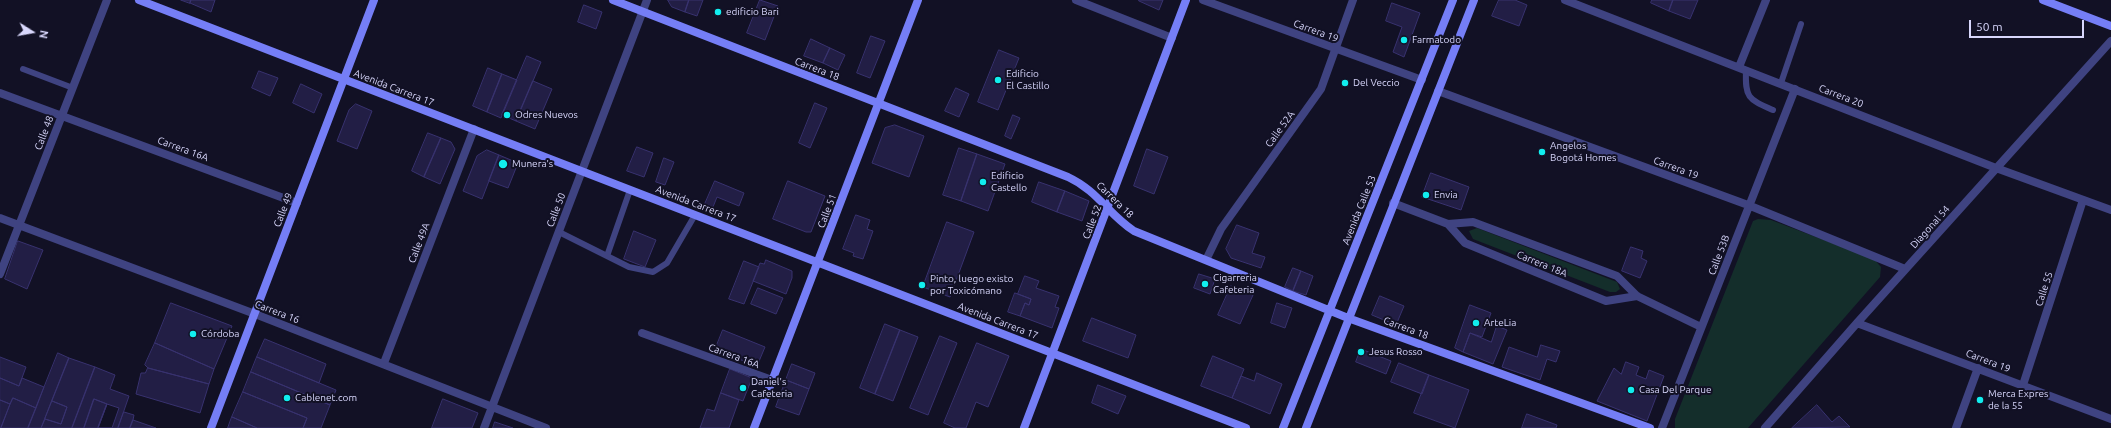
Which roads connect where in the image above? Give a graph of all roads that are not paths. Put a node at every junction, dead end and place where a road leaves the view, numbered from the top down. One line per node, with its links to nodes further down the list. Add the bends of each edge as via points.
1 (107, 0): 27 (street, Calle 48)
2 (139, 0): 24 (street, Avenida Carrera 17)
3 (374, 0): 24 (street, Calle 49)
4 (613, 0): 16 (street, Carrera 18)
5 (647, 0): 16 (street, Calle 50)
6 (918, 0): 31 (street, Calle 51)
7 (1076, 0): 19 (street)
8 (1186, 0): 19 (street, Calle 52)
9 (1203, 0): 21 (street, Carrera 19)
10 (1353, 0): 21 (street, Calle 52A)
11 (1453, 0): 25 (street, Avenida Calle 53)
12 (1474, 0): 29 (street)
13 (1565, 0): 23 (street, Carrera 20)
14 (1766, 0): 23 (street)
15 (2043, 0): 18 (street)
16 (642, 12): 31 (street, Carrera 18); 36 (street, Calle 50)
17 (1801, 24): 26 (lane)
18 (2111, 26)
19 (1172, 38): 42 (street, Calle 52)
20 (2111, 41): 35 (street, Diagonal 54)
21 (1335, 49): 25 (street, Carrera 19); 50 (street, Calle 52A, via 1321,89 1221,229)
22 (23, 69): 27 (lane)
23 (1742, 69): 26 (street, Carrera 20); 32 (lane, via 1746,93 1753,101)
24 (344, 79): 34 (street, Avenida Carrera 17); 39 (street, Calle 49)
25 (1422, 80): 55 (street, Avenida Calle 53)
26 (1781, 83): 28 (street, Carrera 20)
27 (73, 88): 33 (street, Calle 48)
28 (1795, 89): 35 (street, Carrera 20); 41 (street, Calle 53B)
29 (1438, 91): 40 (street); 41 (street, Carrera 19)
30 (0, 93): 33 (street, Carrera 16A)
31 (879, 104): 42 (street, Carrera 18, via 1074,180 1090,190); 51 (street, Calle 51)
32 (1773, 110)
33 (62, 115): 39 (street, Carrera 16A); 47 (street, Calle 48)
34 (474, 129): 36 (street, Avenida Carrera 17); 62 (street, Calle 49A)
35 (1996, 168): 38 (street, Carrera 20); 52 (street, Diagonal 54)
36 (582, 171): 37 (street, Avenida Carrera 17); 48 (street, Calle 50)
37 (630, 190): 44 (street, Avenida Carrera 17); 49 (lane)
38 (2083, 200): 43 (street, Carrera 20); 65 (street, Calle 55)
39 (297, 203): 56 (street, Calle 49)
40 (1393, 203): 46 (street, Carrera 18A); 57 (street)
41 (1748, 205): 52 (street, Carrera 19); 59 (street, Calle 53B)
42 (1108, 208): 50 (street, Carrera 18, via 1120,222 1134,231); 61 (street, Calle 52)
43 (2111, 210)
44 (695, 215): 49 (lane, via 667,263 653,272 629,267); 51 (street, Avenida Carrera 17)
45 (0, 218): 47 (street, Carrera 16)
46 (1448, 224): 54 (street, Carrera 18A, via 1473,222 1617,276); 54 (street, Carrera 18A, via 1465,243 1606,301)
47 (19, 225): 53 (street, Calle 48); 56 (street, Carrera 16)
48 (558, 232): 49 (lane); 66 (street, Calle 50)
49 (607, 256)
50 (1206, 260): 55 (street, Carrera 18)
51 (818, 262): 61 (street, Avenida Carrera 17); 64 (street, Calle 51)
52 (1905, 269): 58 (street, Diagonal 54)
53 (0, 274)
54 (1637, 296): 59 (street, Carrera 18A)
55 (1330, 310): 57 (street, Carrera 18); 74 (street, Avenida Calle 53)
56 (254, 314): 62 (street, Carrera 16); 68 (street, Calle 49)
57 (1348, 318): 75 (street); 76 (street, Carrera 18)
58 (1857, 322): 63 (street, Carrera 19); 78 (street, Diagonal 54)
59 (1701, 327): 77 (street, Calle 53B)
60 (642, 333): 64 (street, Carrera 16A)
61 (1053, 353): 72 (street, Calle 52); 73 (street, Avenida Carrera 17)
62 (384, 363): 66 (street, Carrera 16)
63 (1978, 368): 65 (street, Carrera 19); 79 (street)
64 (772, 380): 71 (street, Calle 51)
65 (2023, 385): 67 (street, Carrera 19)
66 (493, 407): 69 (street, Calle 50); 70 (street, Carrera 16)
67 (2111, 419)
68 (211, 428)
69 (484, 428)
70 (546, 428)
71 (754, 428)
72 (1024, 428)
73 (1246, 428)
74 (1283, 428)
75 (1306, 428)
76 (1650, 428)
77 (1662, 428)
78 (1765, 428)
79 (1956, 428)

